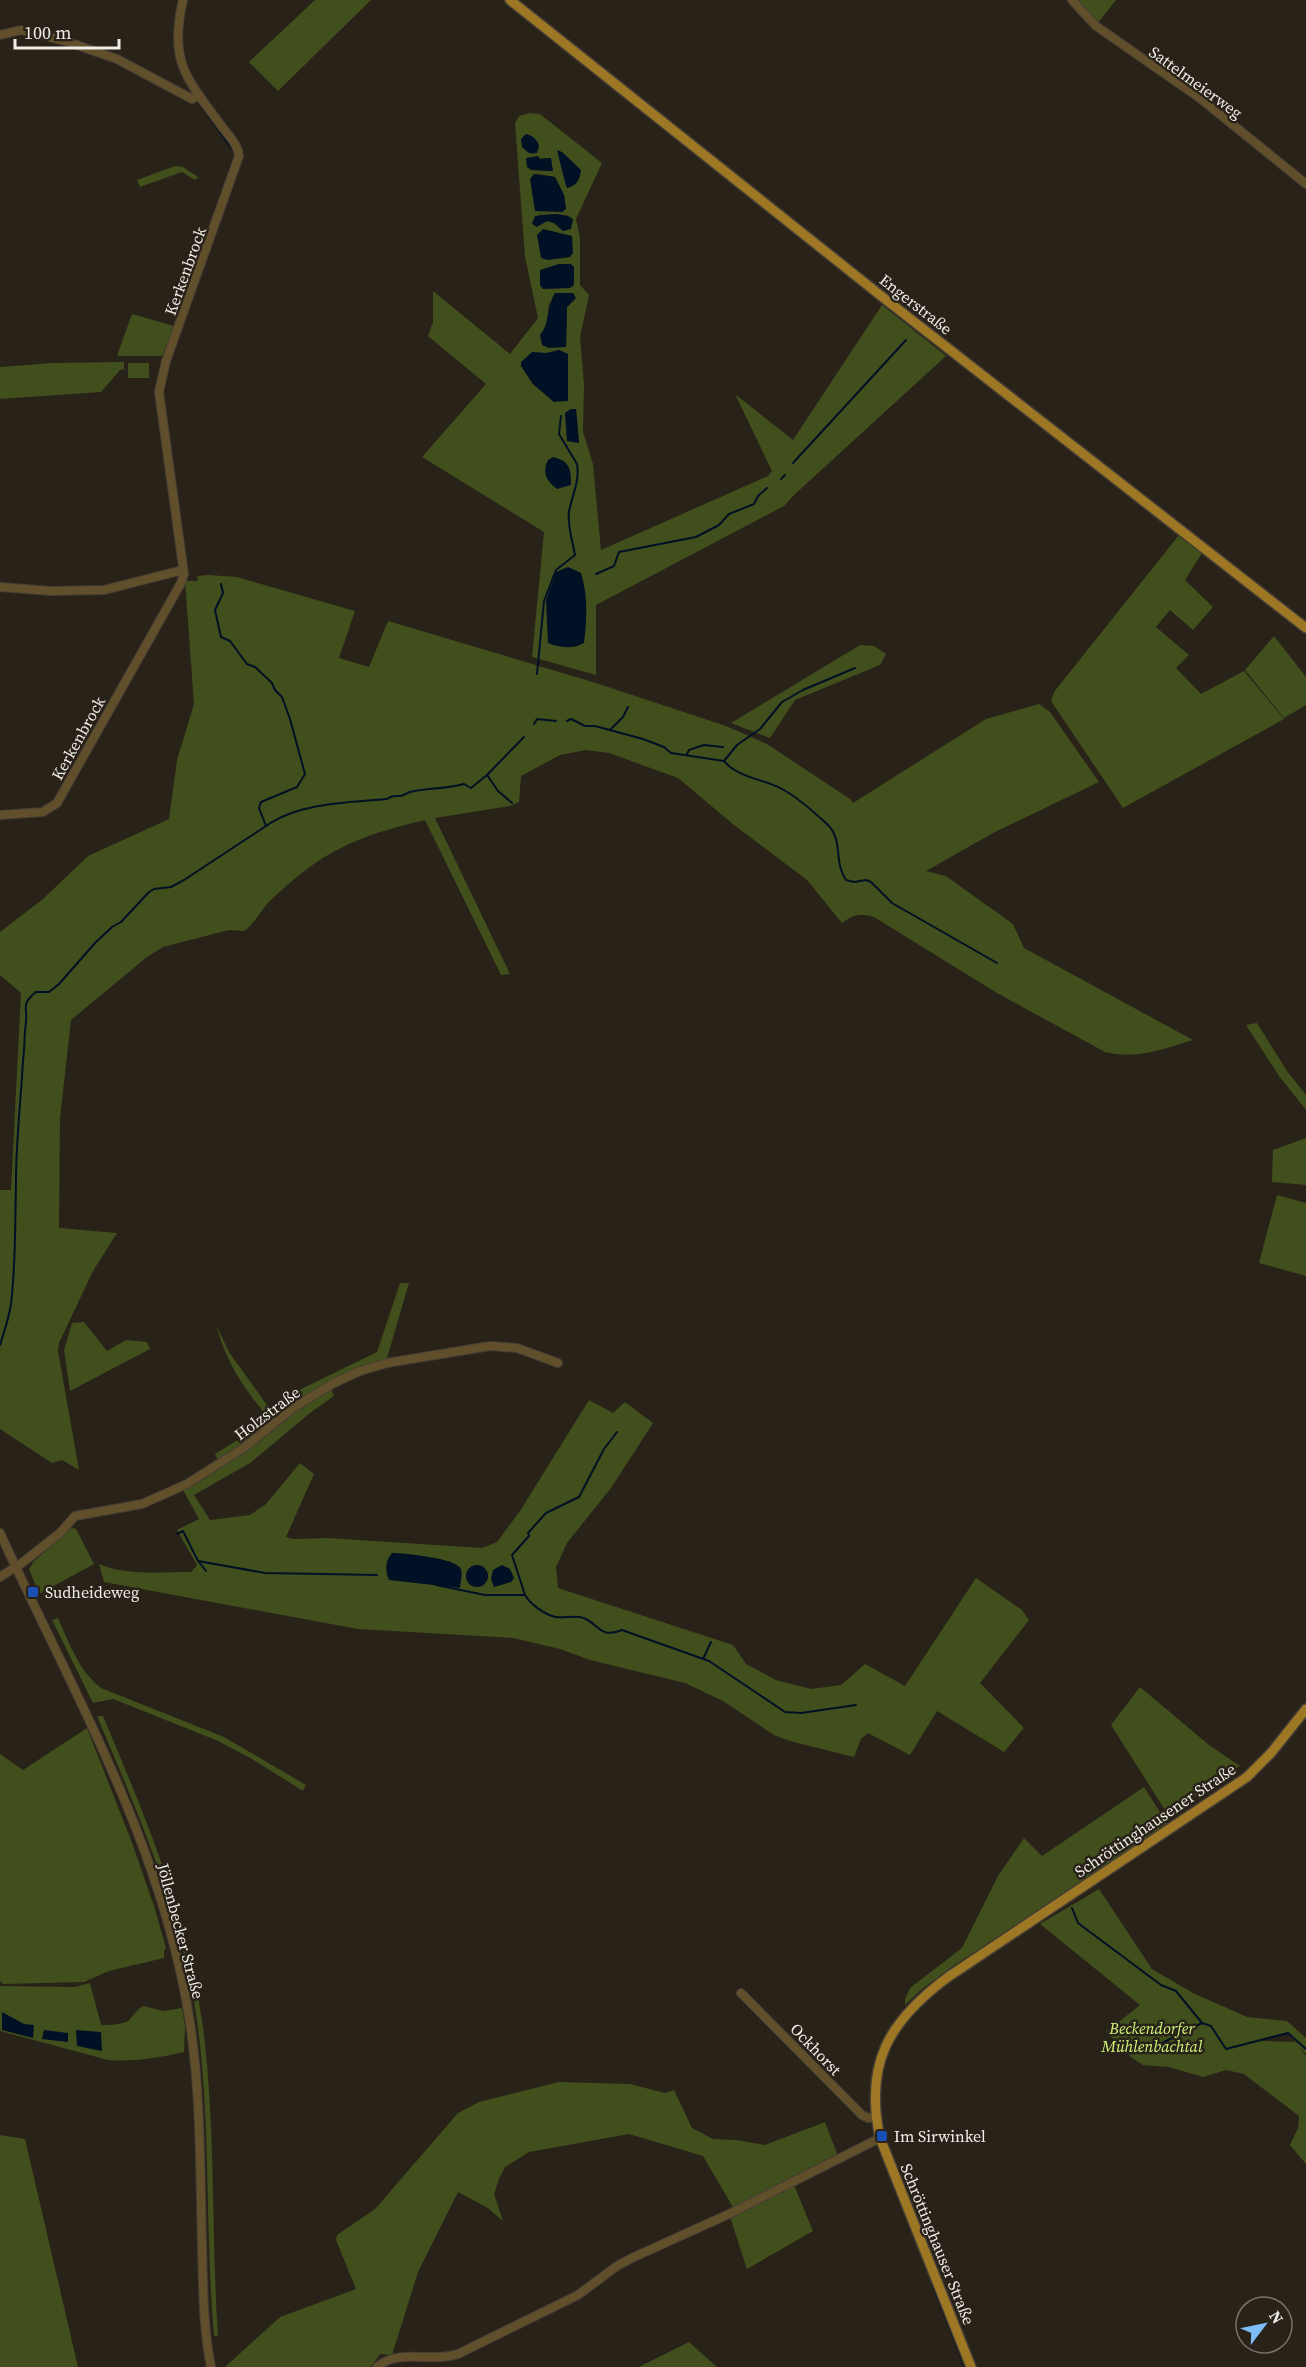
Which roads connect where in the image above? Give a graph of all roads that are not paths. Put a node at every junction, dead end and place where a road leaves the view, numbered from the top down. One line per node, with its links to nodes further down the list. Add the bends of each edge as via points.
1 (183, 0): 5 (street, Kerkenbrock, via 177,46 186,74)
2 (510, 0): 9 (main road, Engerstraße)
3 (1072, 0): 6 (street, Sattelmeierweg, via 1096,26 1201,99)
4 (0, 35): 5 (street, via 21,30 37,33 117,59 192,99)
5 (199, 95): 7 (street, Kerkenbrock, via 237,146 239,156 162,372 159,392)
6 (1306, 184)
7 (183, 570): 8 (street, via 104,590); 10 (street, Kerkenbrock, via 182,583 57,803 43,812)
8 (0, 587)
9 (1306, 628)
10 (0, 815)
11 (558, 1363): 13 (street, Holzstraße, via 517,1347 490,1346 360,1371 293,1408 245,1447 179,1489 142,1504 75,1516)
12 (0, 1533): 13 (street, Jöllenbecker Straße)
13 (16, 1568): 14 (street); 20 (street, Jöllenbecker Straße, via 114,1772 152,1872 177,1958 196,2070 203,2295)
14 (0, 1577)
15 (1306, 1709): 16 (main road, Schröttinghausener Straße, via 1257,1768 1235,1786)
16 (1036, 1918): 18 (main road, Schröttinghauser Straße, via 924,1994 904,2015 882,2056)
17 (741, 1993): 18 (street, Ockhorst, via 862,2115)
18 (875, 2117): 19 (main road, Schröttinghauser Straße)
19 (880, 2138): 21 (street, via 634,2257 578,2295 458,2354 442,2359 394,2358); 22 (main road, Schröttinghauser Straße)
20 (211, 2367)
21 (377, 2367)
22 (971, 2367)

